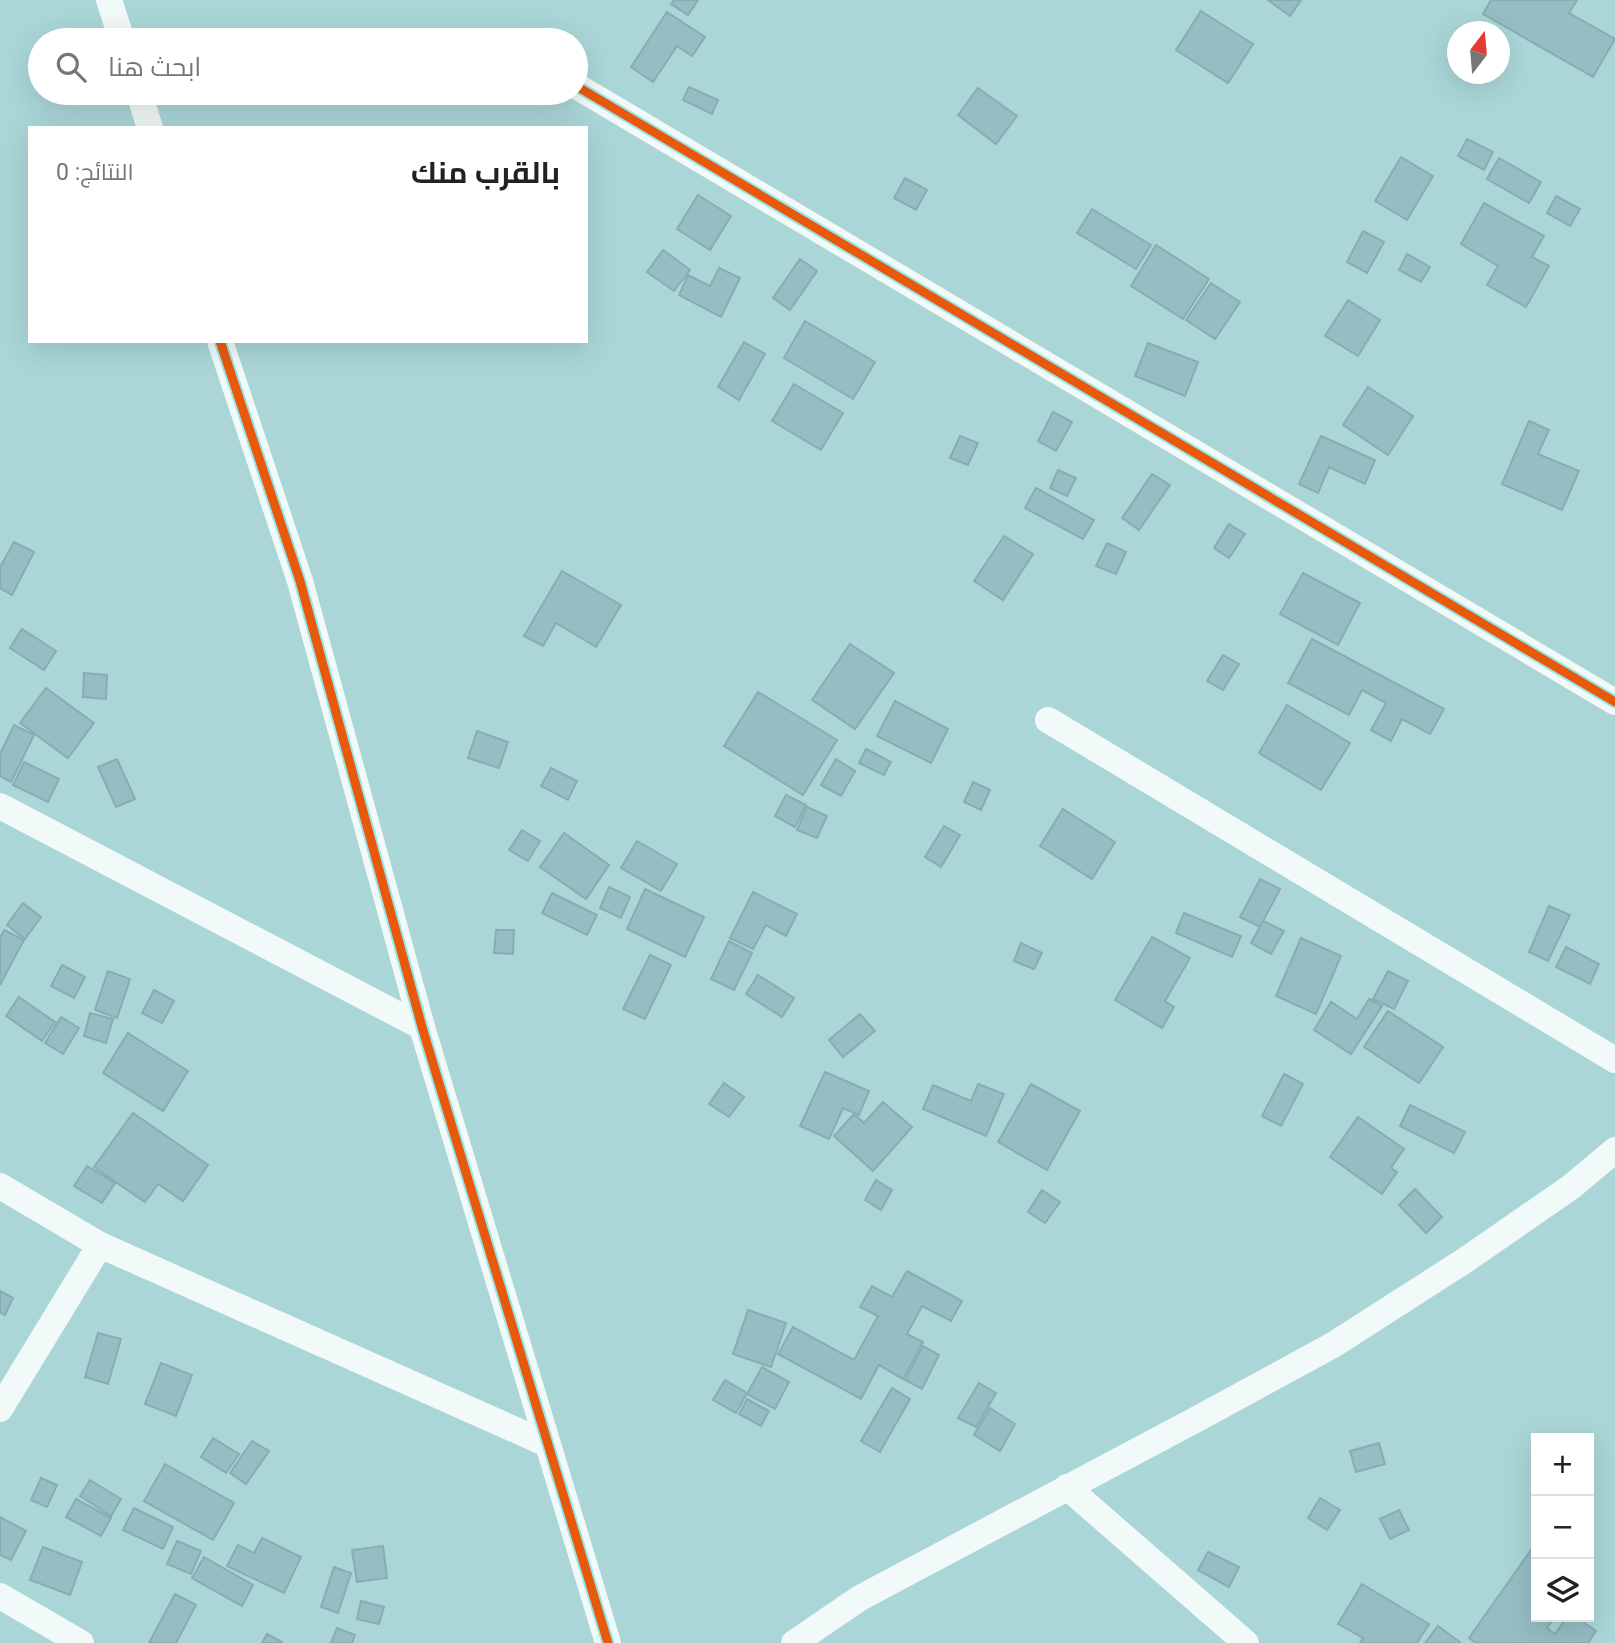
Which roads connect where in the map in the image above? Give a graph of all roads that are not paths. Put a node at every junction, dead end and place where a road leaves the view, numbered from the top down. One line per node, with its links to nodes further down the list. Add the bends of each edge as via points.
1 (110, 0): 2 (street)
2 (118, 28)
3 (588, 93): 7 (street)
4 (143, 105): 5 (street)
5 (149, 126)
6 (221, 343): 10 (street, via 300,580)
7 (1615, 702)
8 (1048, 720): 11 (street)
9 (0, 806): 10 (street)
10 (422, 1027): 16 (street)
11 (1615, 1060)
12 (1615, 1150): 17 (street, via 1571,1187 1333,1345)
13 (0, 1186): 14 (street)
14 (100, 1245): 15 (street); 16 (street)
15 (0, 1409)
16 (547, 1444): 20 (street)
17 (1067, 1487): 21 (street, via 860,1598); 22 (street)
18 (0, 1596): 19 (street)
19 (81, 1643)
20 (608, 1643)
21 (794, 1643)
22 (1246, 1643)

